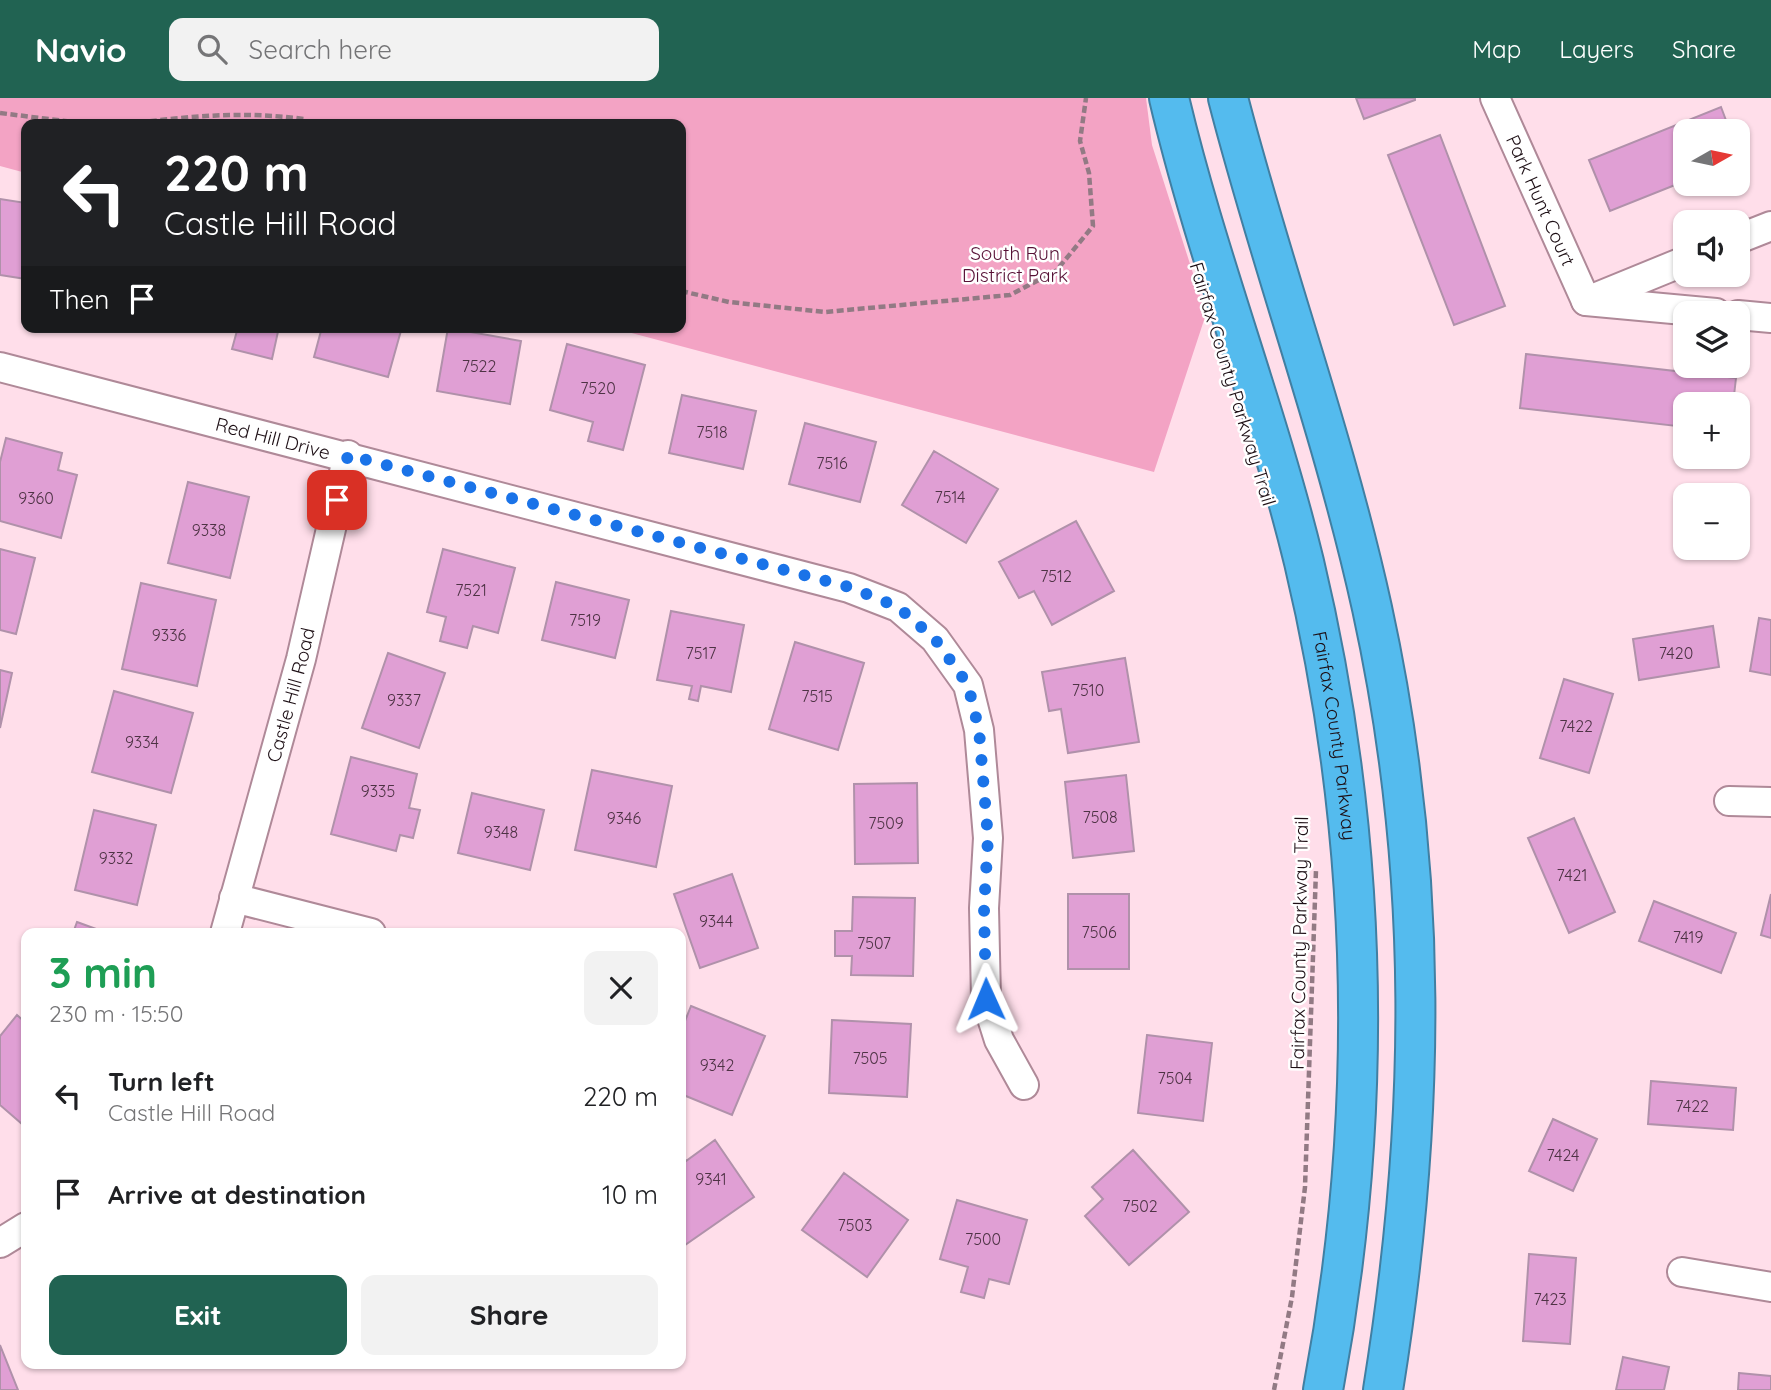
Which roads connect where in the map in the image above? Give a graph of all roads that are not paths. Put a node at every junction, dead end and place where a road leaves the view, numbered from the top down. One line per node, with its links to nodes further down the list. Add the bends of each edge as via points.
1 (1169, 98): 23 (highway, Fairfax County Parkway, via 1303,561 1344,781 1354,884 1360,1052 1352,1191)
2 (1228, 98): 24 (highway, via 1359,550 1403,785 1417,967 1417,1085 1408,1213)
3 (1494, 98): 7 (street, Park Hunt Court)
4 (1771, 226): 5 (street)
5 (1750, 234)
6 (1673, 266): 7 (street)
7 (1586, 301): 8 (street)
8 (1673, 309)
9 (1750, 316): 10 (street)
10 (1771, 318)
11 (0, 367): 12 (street, Red Hill Drive)
12 (348, 455): 15 (street, Castle Hill Road, via 301,659); 18 (street, Red Hill Drive, via 849,587 898,607 935,639 968,685 979,730 988,838 986,999 999,1040)
13 (1729, 801): 14 (street)
14 (1771, 802)
15 (234, 898): 16 (street, Castle Hill Road); 17 (street)
16 (226, 928)
17 (351, 928)
18 (1024, 1085)
19 (21, 1230): 20 (street)
20 (0, 1243)
21 (1682, 1272): 22 (street)
22 (1771, 1287)
23 (1323, 1390)
24 (1383, 1390)

